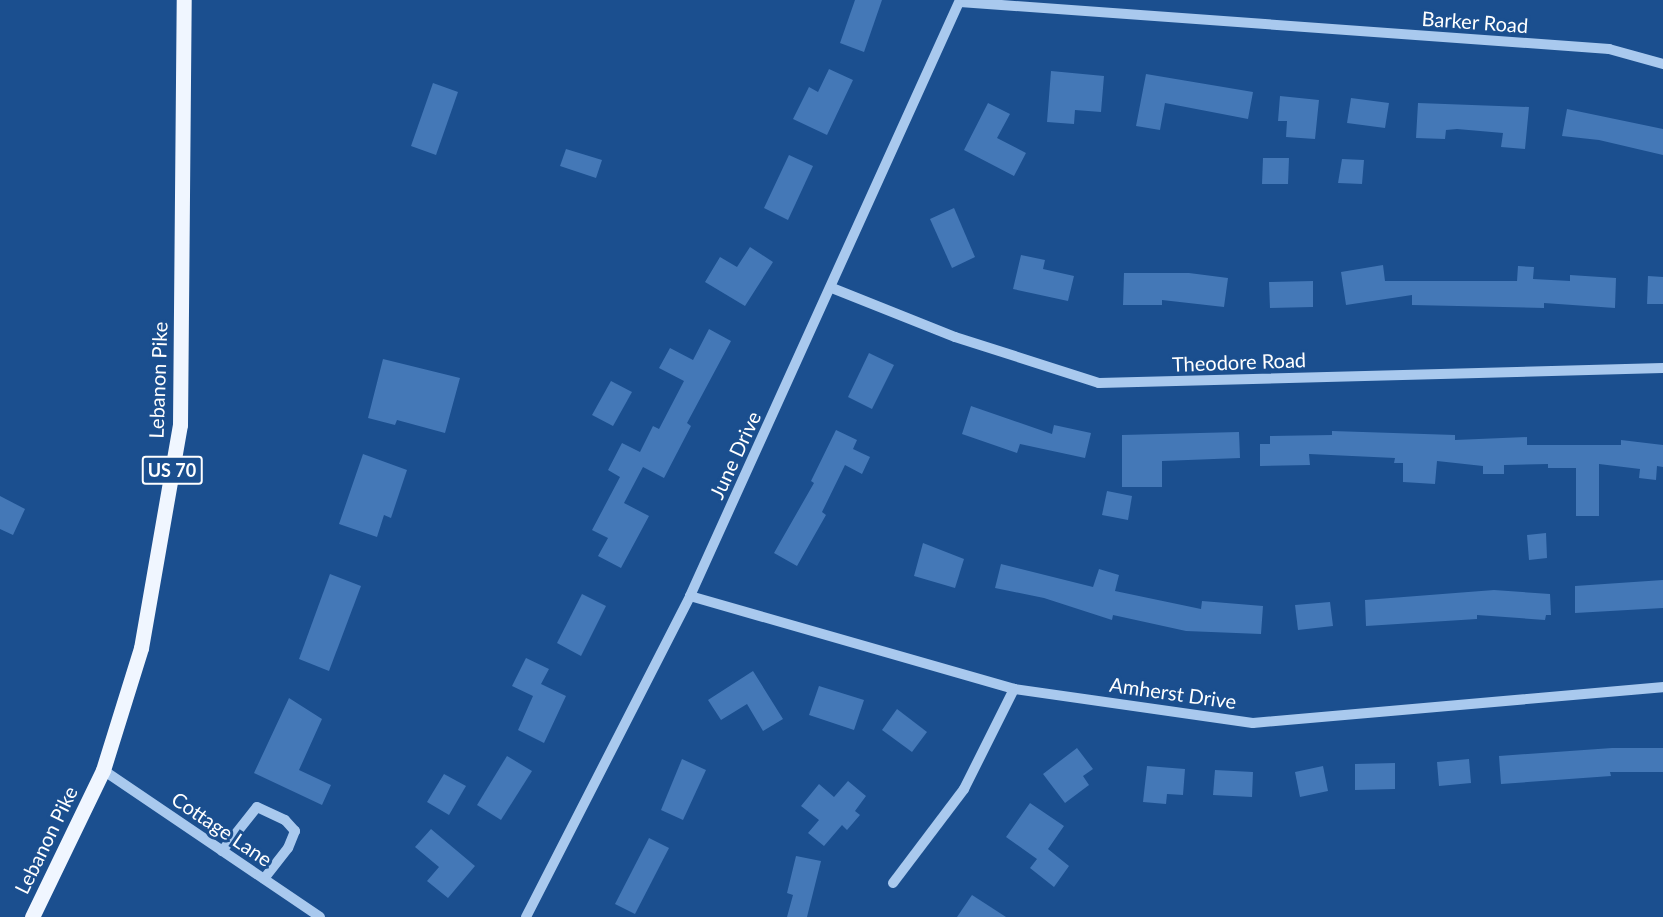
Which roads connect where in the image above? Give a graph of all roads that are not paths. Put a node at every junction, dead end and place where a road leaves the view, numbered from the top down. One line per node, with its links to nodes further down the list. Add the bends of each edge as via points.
1 (184, 0): 9 (main road, Lebanon Pike / US 70, via 180,425 141,648)
2 (960, 1): 3 (street, Barker Road, via 1609,49); 4 (street, June Drive)
3 (1663, 64)
4 (832, 288): 5 (street, Theodore Road, via 955,337 1099,383); 6 (street, June Drive)
5 (1663, 368)
6 (690, 596): 8 (street, Amherst Drive); 15 (street, June Drive)
7 (1663, 687): 8 (street, Amherst Drive, via 1253,723)
8 (1014, 689): 12 (street, via 964,789)
9 (103, 770): 10 (street, Cottage Lane); 13 (main road, Lebanon Pike / US 70)
10 (222, 851): 11 (street, Cottage Lane); 11 (street, via 257,807 285,820 295,831 288,848)
11 (264, 879): 14 (street, Cottage Lane)
12 (893, 883)
13 (32, 917)
14 (320, 917)
15 (526, 917)

